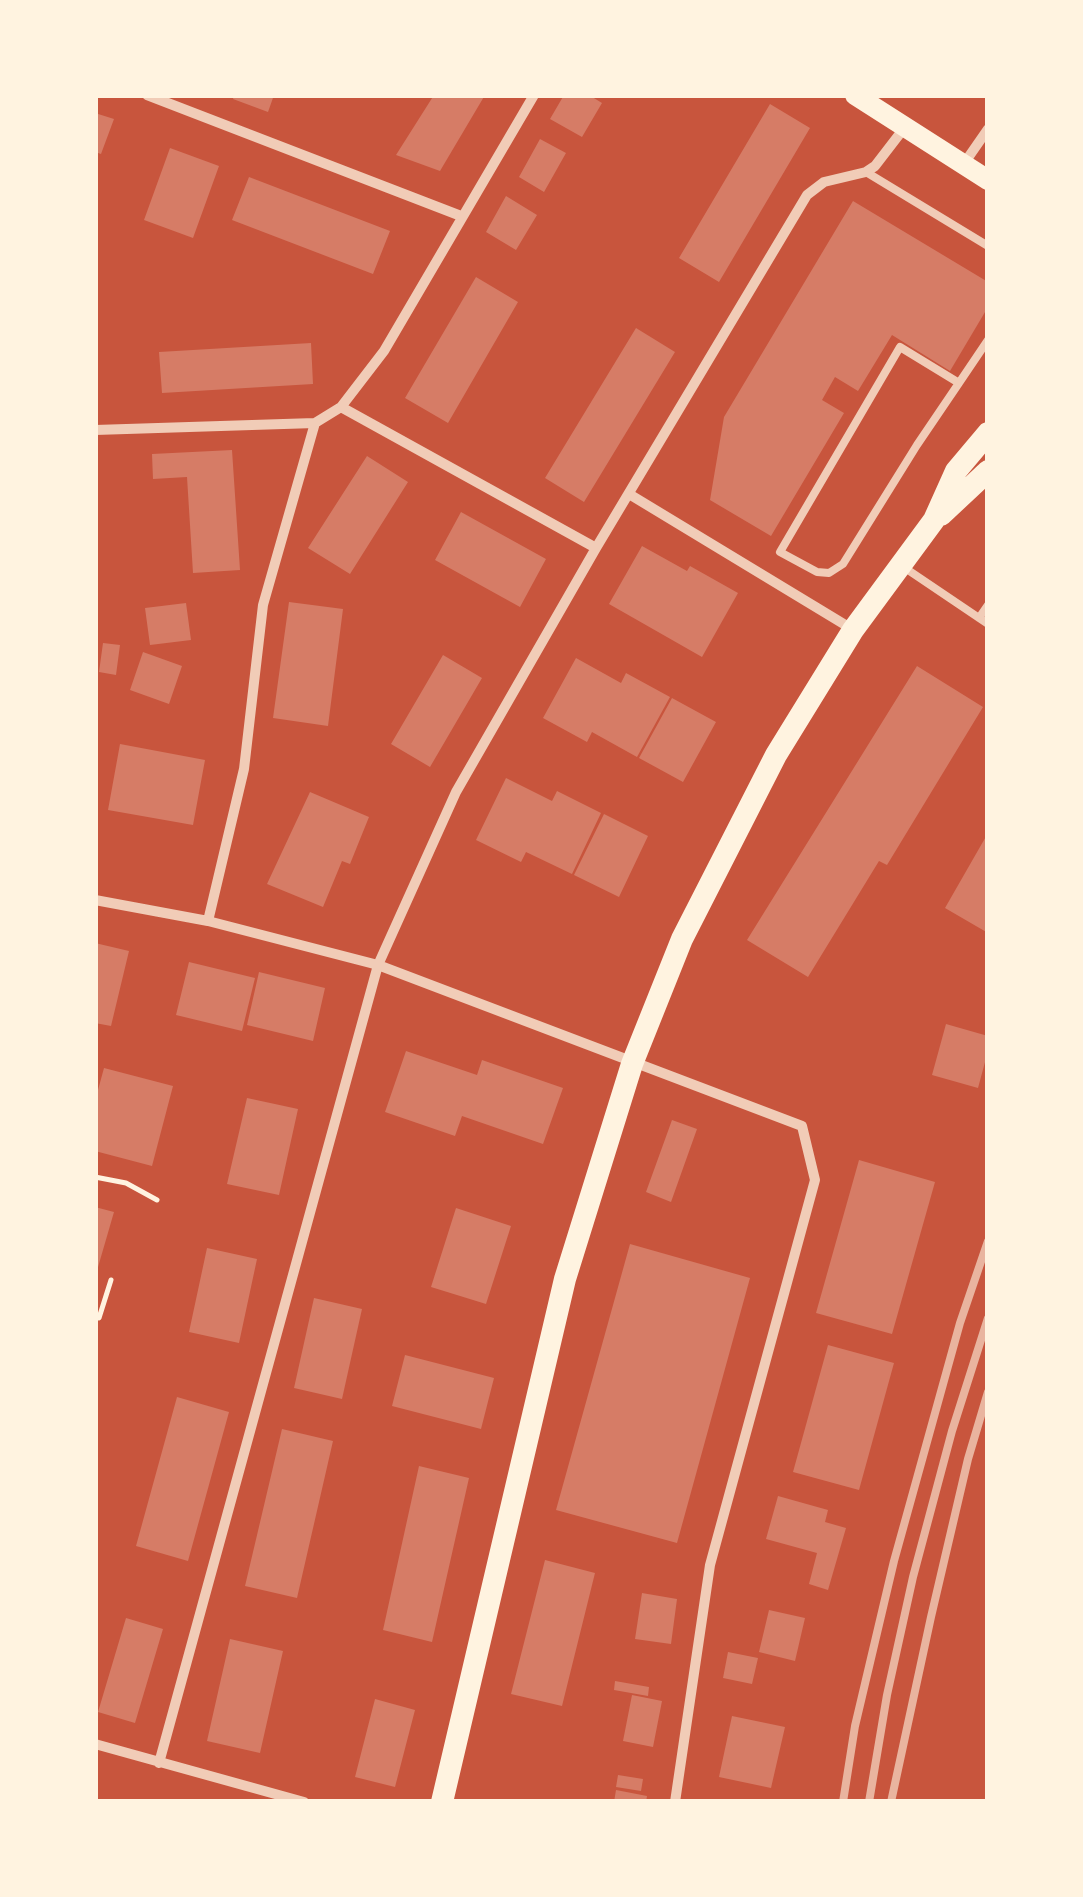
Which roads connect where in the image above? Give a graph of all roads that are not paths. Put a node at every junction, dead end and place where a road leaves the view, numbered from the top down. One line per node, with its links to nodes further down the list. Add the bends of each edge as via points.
1 (148, 95): 10 (street)
2 (534, 95): 10 (street)
3 (859, 96): 4 (main road)
4 (906, 126): 6 (main road); 7 (street)
5 (988, 129): 6 (street)
6 (963, 166): 8 (main road); 9 (main road)
7 (866, 172): 11 (lane); 19 (street, via 824,182 807,195)
8 (988, 180)
9 (988, 189)
10 (461, 216): 14 (street, via 384,351)
11 (988, 246)
12 (988, 340): 13 (lane)
13 (959, 383): 13 (lane, via 843,564 817,572 780,552 900,348)
14 (341, 407): 15 (street); 21 (street)
15 (316, 423): 16 (street); 28 (street, via 263,605 244,769)
16 (95, 430)
17 (988, 433): 20 (main road, via 956,471)
18 (988, 471): 20 (main road)
19 (629, 494): 21 (street); 26 (street)
20 (934, 520): 22 (main road)
21 (596, 548): 29 (street, via 456,792)
22 (902, 566): 24 (lane); 26 (main road)
23 (988, 605): 24 (lane)
24 (978, 618): 25 (lane)
25 (988, 624)
26 (853, 630): 30 (main road, via 712,875)
27 (95, 900): 28 (street)
28 (208, 920): 29 (street)
29 (378, 966): 30 (street); 32 (street)
30 (632, 1064): 34 (main road, via 565,1279); 35 (street, via 802,1126 816,1180 710,1564)
31 (95, 1744): 32 (street)
32 (159, 1764): 33 (street)
33 (304, 1802)
34 (442, 1802)
35 (675, 1802)

